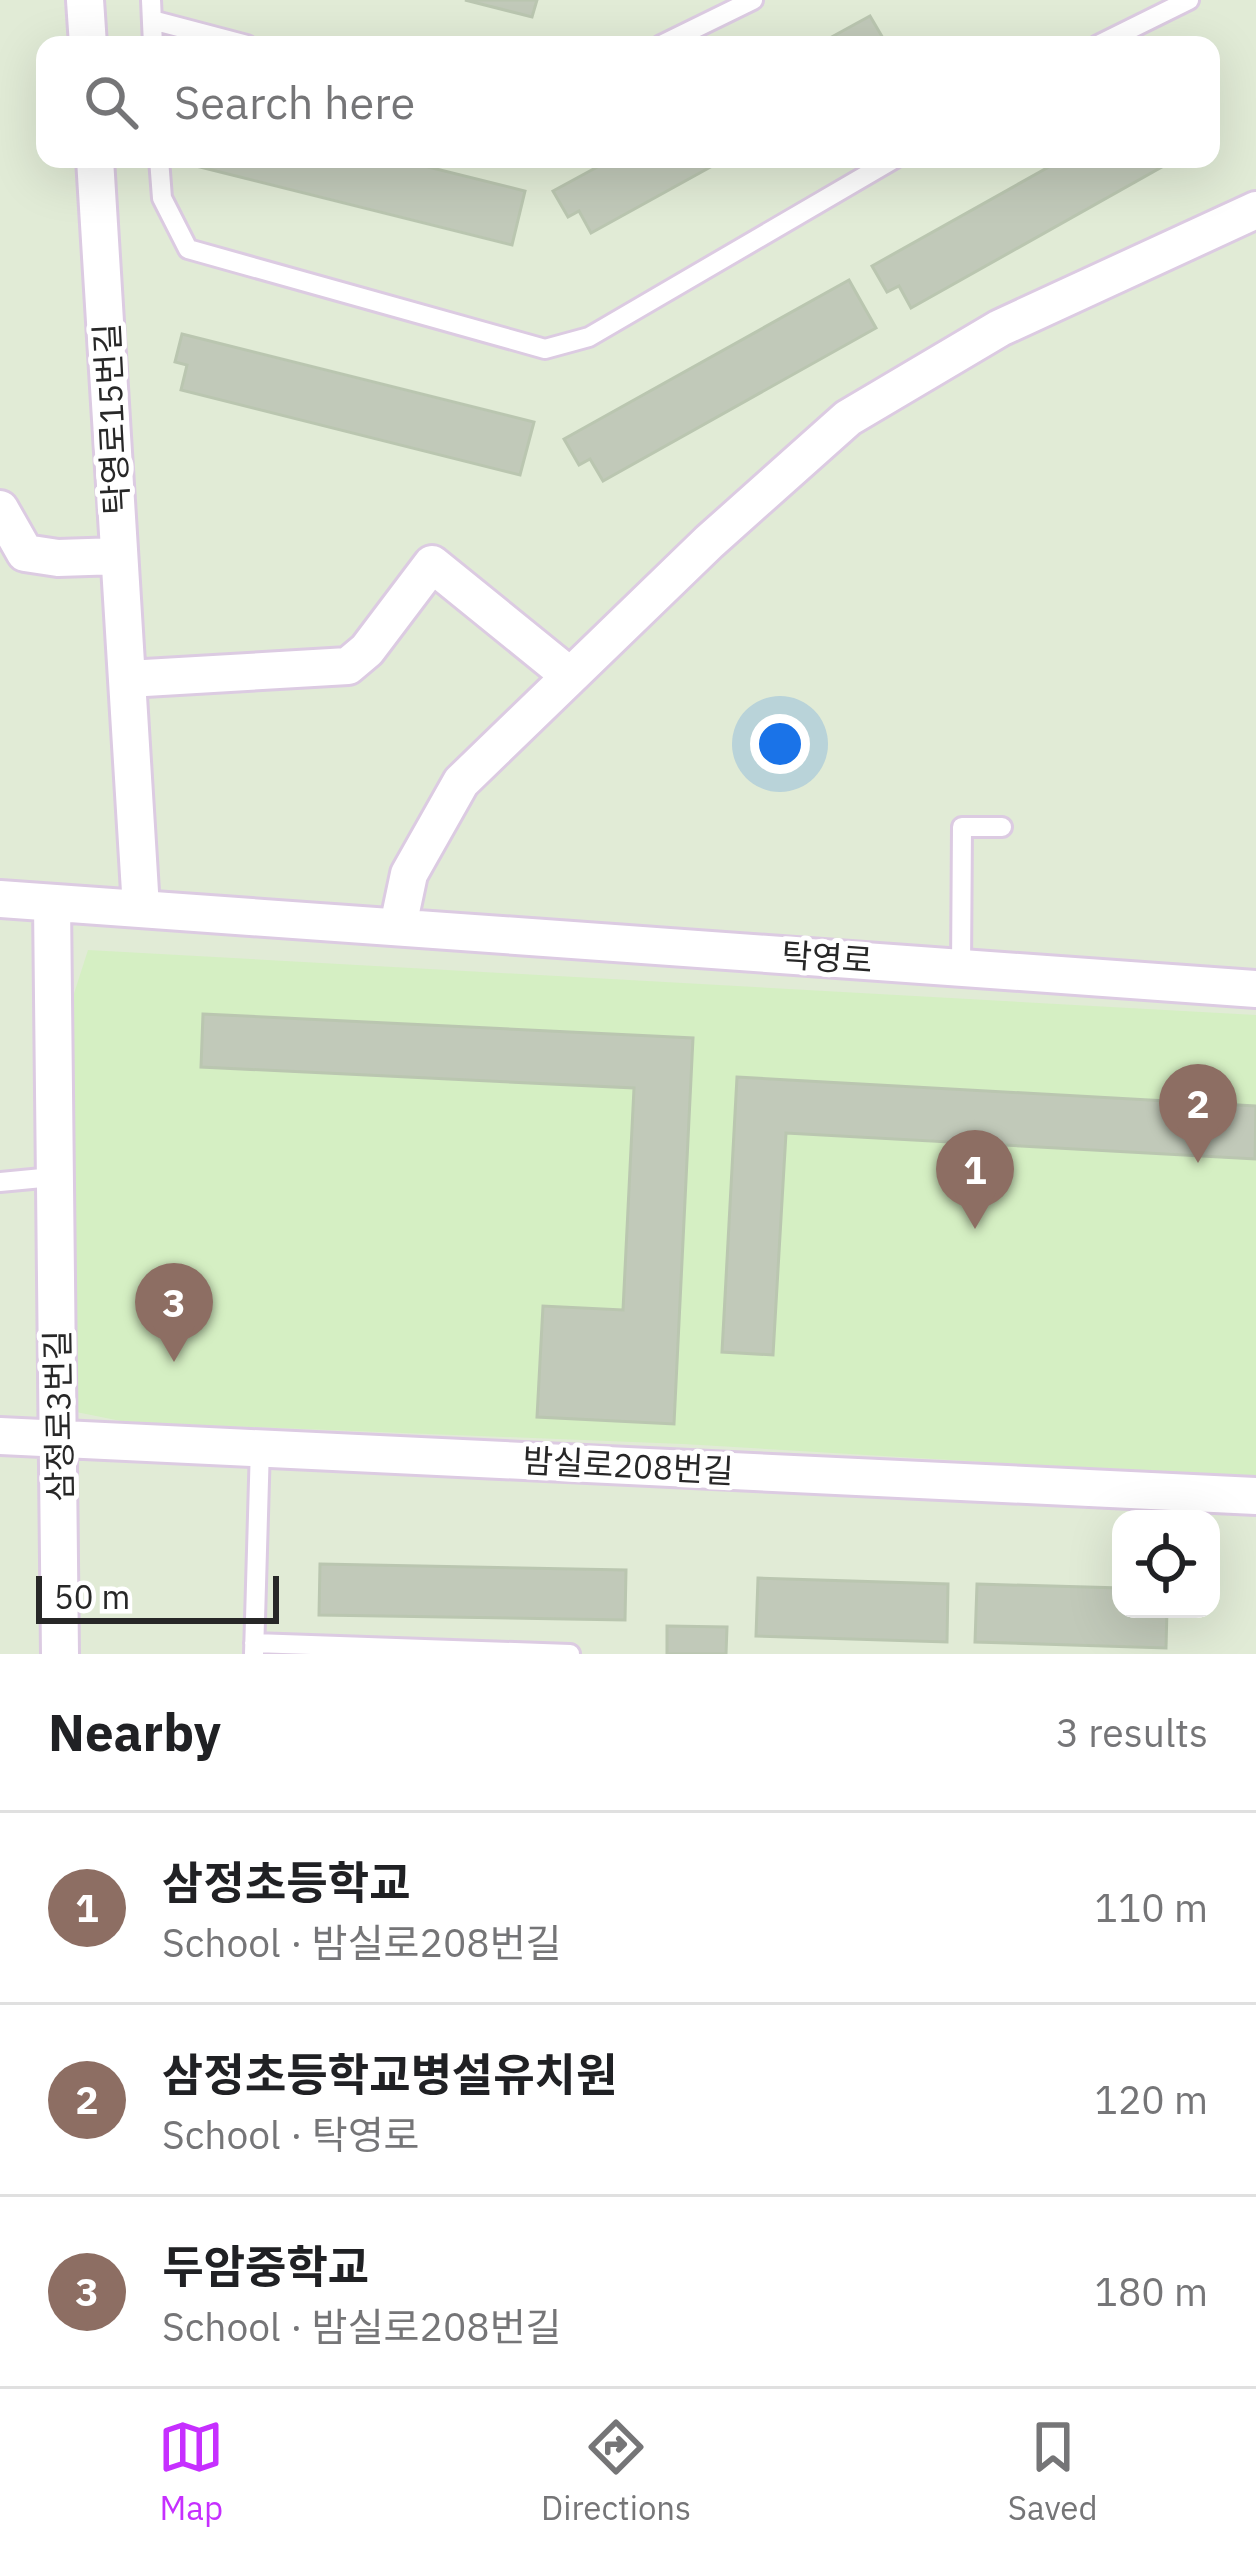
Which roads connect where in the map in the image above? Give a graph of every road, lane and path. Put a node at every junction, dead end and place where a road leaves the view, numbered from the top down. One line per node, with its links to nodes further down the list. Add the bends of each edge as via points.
1 (85, 0): 5 (street)
2 (753, 0): 7 (lane)
3 (1190, 0): 8 (lane)
4 (151, 10): 6 (lane)
5 (87, 36)
6 (222, 36)
7 (679, 36)
8 (1116, 36)
9 (96, 168): 14 (street, 탁영로15번길)
10 (160, 168): 11 (lane, via 162,198 188,249 545,349 589,337)
11 (879, 168)
12 (1256, 210): 15 (street, via 1000,328 848,418)
13 (0, 509): 14 (street, via 25,553)
14 (119, 556): 16 (street, 탁영로15번길)
15 (570, 676): 16 (street, via 432,564 348,666); 21 (street, via 461,782 409,874)
16 (128, 679): 20 (street, 탁영로15번길)
17 (1002, 827): 22 (lane, via 962,827)
18 (0, 899): 19 (street, 탁영로)
19 (52, 903): 20 (street, 탁영로); 24 (street, 삼정로3번길)
20 (141, 908): 21 (street, 탁영로)
21 (398, 926): 22 (street, 탁영로)
22 (961, 967): 23 (street, 탁영로)
23 (1256, 988)
24 (52, 1178): 25 (lane); 27 (street, 삼정로3번길)
25 (0, 1182)
26 (0, 1436): 27 (street, 밤실로208번길)
27 (60, 1437): 28 (street, 밤실로208번길); 31 (street, 삼정로3번길)
28 (260, 1446): 29 (street, 밤실로208번길); 30 (lane)
29 (1256, 1496)
30 (254, 1649): 32 (lane)
31 (60, 1654)
32 (570, 1654)

